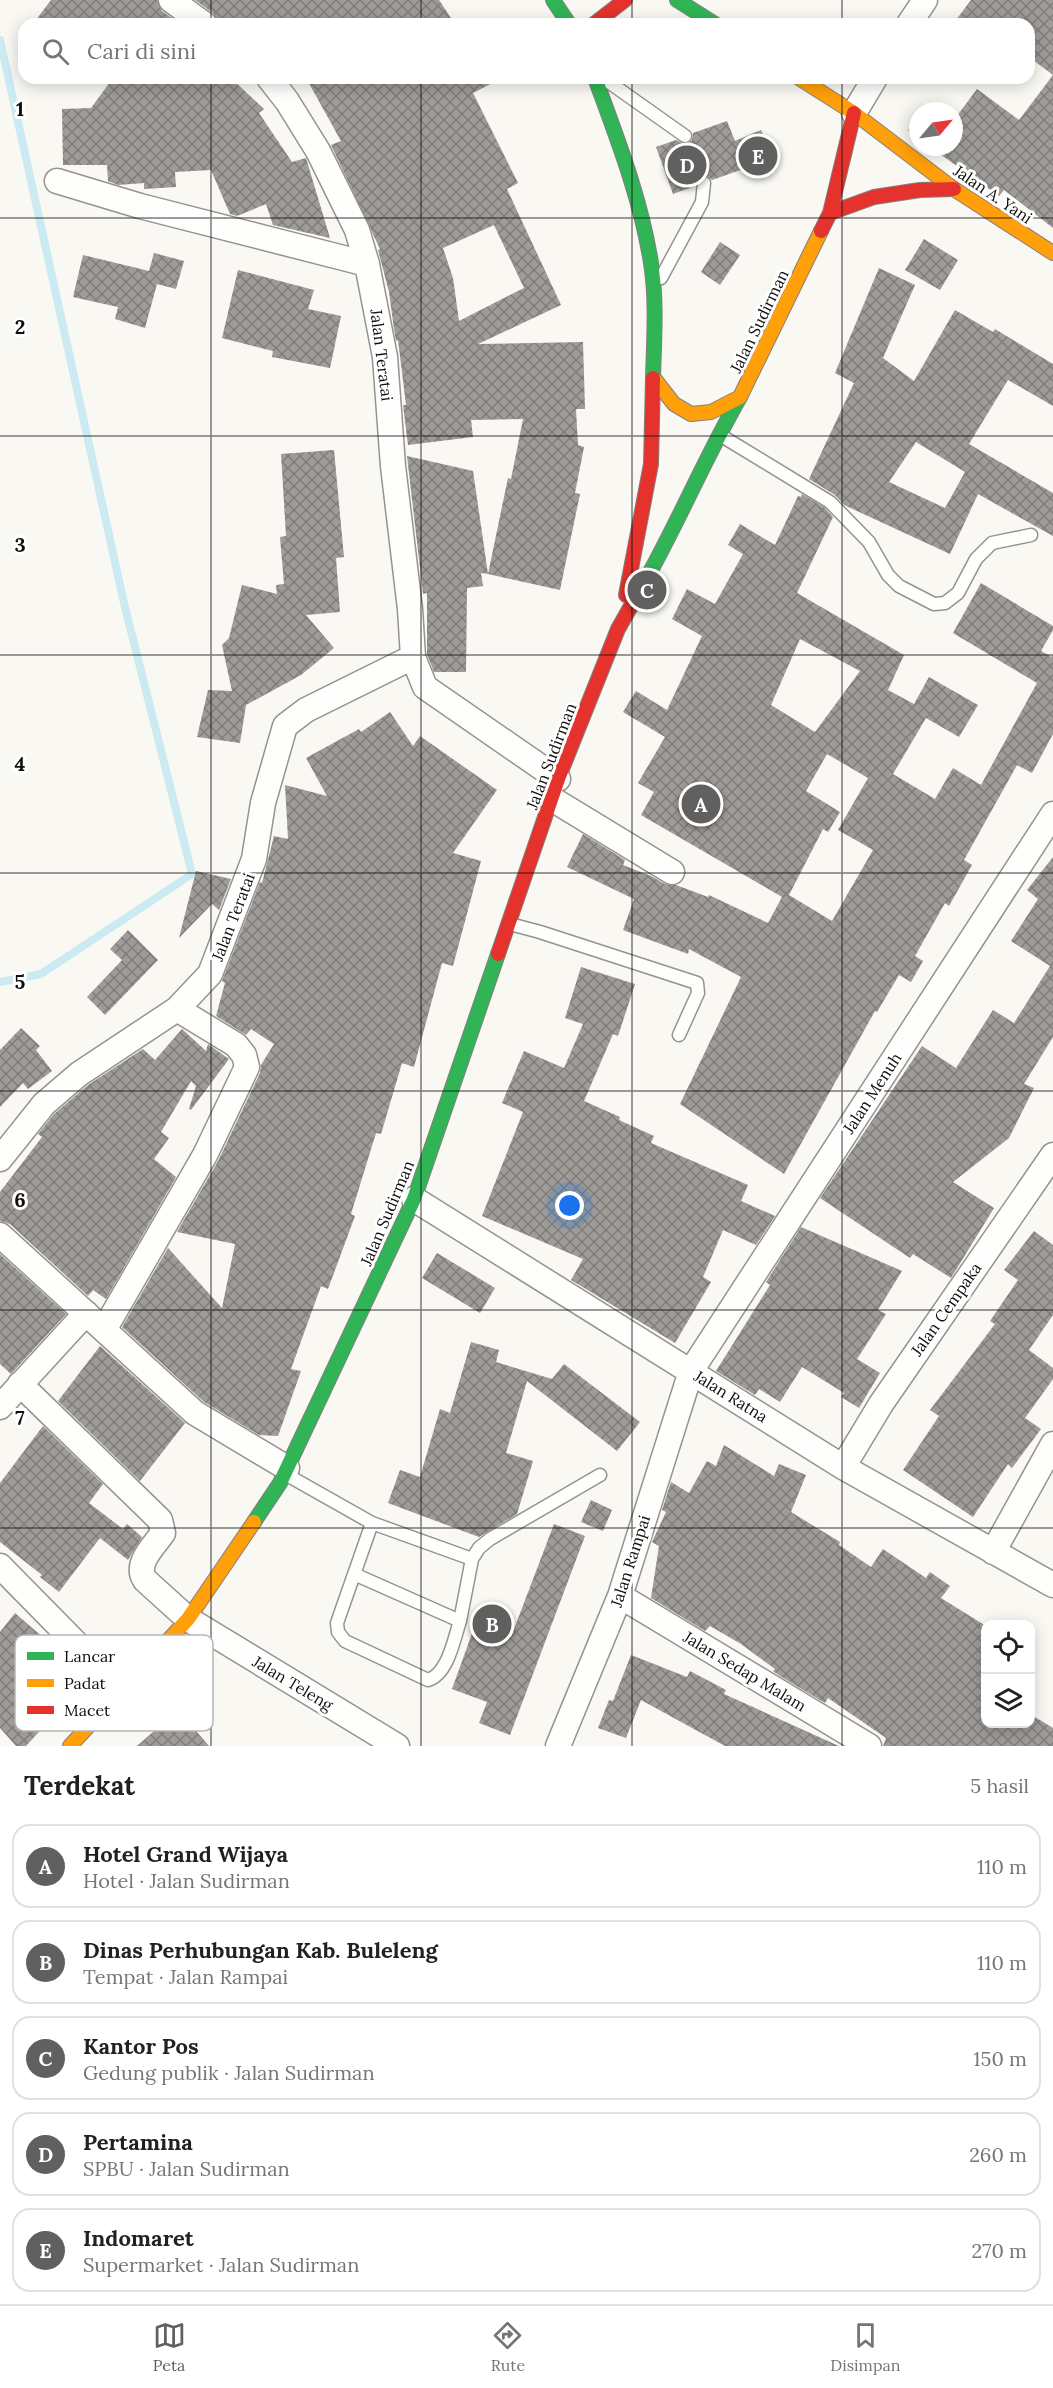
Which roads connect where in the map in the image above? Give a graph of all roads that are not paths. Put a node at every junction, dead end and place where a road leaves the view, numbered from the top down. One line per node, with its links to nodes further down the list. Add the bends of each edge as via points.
1 (171, 0): 6 (street)
2 (553, 0): 7 (main road)
3 (625, 0): 8 (main road)
4 (677, 0): 9 (main road)
5 (925, 0): 10 (street)
6 (196, 18)
7 (565, 18)
8 (599, 18)
9 (706, 18)
10 (913, 18)
11 (273, 84): 23 (street, Jalan Teratai, via 318,151 357,230)
12 (597, 84): 24 (main road, Jalan Sudirman, via 637,205)
13 (611, 84): 17 (lane)
14 (808, 84): 16 (main road, Jalan A. Yani)
15 (871, 84): 16 (street)
16 (854, 113): 20 (main road, Jalan A. Yani); 21 (main road, Jalan Sudirman)
17 (686, 136)
18 (57, 181): 23 (street)
19 (704, 183): 24 (lane, via 702,202)
20 (954, 189): 21 (main road, via 874,198); 22 (main road, Jalan A. Yani)
21 (830, 213): 26 (main road, Jalan Sudirman)
22 (1053, 253)
23 (367, 264): 30 (street, Jalan Teratai, via 385,357)
24 (654, 290): 25 (main road, Jalan Sudirman)
25 (653, 378): 26 (main road, via 676,405 693,415 711,413); 29 (main road, Jalan Sudirman, via 651,464)
26 (740, 397): 27 (main road, Jalan Sudirman)
27 (719, 434): 28 (lane, via 830,502 869,542 899,586 934,604 945,603 958,593 976,559 992,543); 29 (main road, Jalan Sudirman, via 667,542)
28 (1031, 535)
29 (618, 629): 31 (main road, Jalan Sudirman)
30 (413, 657): 31 (street, Jalan Teratai, via 425,687); 35 (street, Jalan Teratai, via 306,710 285,726 245,886 210,974)
31 (555, 789): 33 (street, Jalan Teratai); 34 (main road, Jalan Sudirman)
32 (1053, 814): 43 (street, Jalan Menuh)
33 (672, 872)
34 (509, 924): 36 (lane, via 697,983 698,993); 39 (main road, Jalan Sudirman)
35 (177, 1009): 38 (street, Jalan Teratai, via 80,1074 44,1104); 42 (street, via 236,1045 247,1067 205,1155)
36 (679, 1035)
37 (1053, 1155): 47 (street, Jalan Cempaka, via 881,1404)
38 (0, 1159)
39 (414, 1199): 43 (street, Jalan Ratna); 48 (main road, Jalan Sudirman)
40 (0, 1235): 41 (street)
41 (86, 1313): 42 (street); 44 (street)
42 (104, 1330): 48 (street, via 195,1413)
43 (691, 1371): 47 (street, Jalan Ratna); 56 (street, Jalan Rampai)
44 (20, 1384): 45 (street); 57 (street, Jalan Teleng, via 160,1520 163,1533 141,1565 141,1574)
45 (0, 1407)
46 (1053, 1444): 51 (street)
47 (843, 1467): 51 (street, Jalan Ratna)
48 (286, 1470): 50 (lane); 57 (main road, Jalan Sudirman)
49 (600, 1475): 52 (lane, via 489,1539)
50 (372, 1523): 52 (lane); 54 (lane)
51 (993, 1552): 55 (street, Jalan Ratna)
52 (472, 1559): 58 (lane)
53 (0, 1566): 59 (street)
54 (354, 1574): 58 (lane); 58 (lane, via 337,1623 338,1632 345,1641 428,1680 442,1671)
55 (1053, 1585)
56 (620, 1596): 64 (street, Jalan Rampai); 65 (street, Jalan Sedap Malam)
57 (188, 1619): 60 (main road, Jalan Sudirman); 63 (street, Jalan Teleng)
58 (460, 1621)
59 (68, 1635)
60 (173, 1635)
61 (84, 1731): 62 (main road, Jalan Sudirman)
62 (70, 1746)
63 (398, 1746)
64 (558, 1746)
65 (869, 1746)

